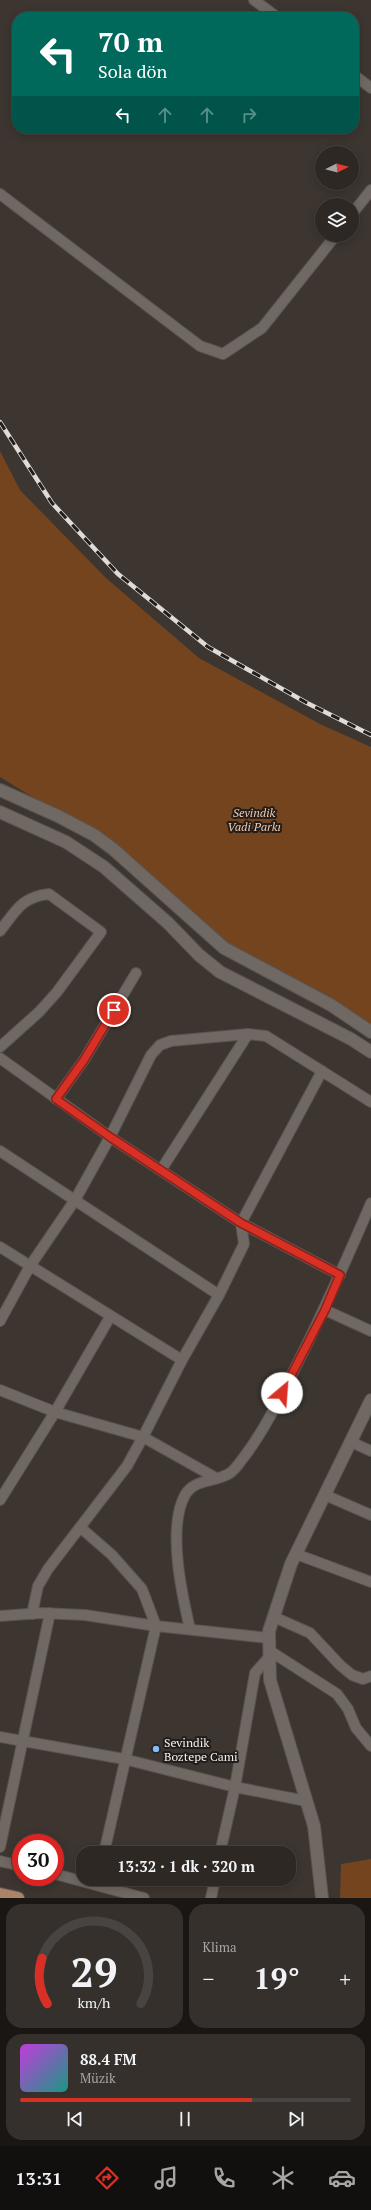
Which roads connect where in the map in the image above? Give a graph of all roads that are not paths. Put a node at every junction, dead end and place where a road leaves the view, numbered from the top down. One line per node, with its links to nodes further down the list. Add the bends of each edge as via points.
1 (254, 0): 2 (street)
2 (270, 12)
3 (359, 79): 4 (street)
4 (371, 88)
5 (371, 190): 7 (street)
6 (0, 194): 8 (street, via 200,346 223,354 262,328)
7 (359, 205)
8 (330, 242)
9 (0, 790): 13 (main road, via 94,835 224,948 331,1005)
10 (0, 812): 16 (main road, via 66,842 104,867 220,972 351,1039)
11 (0, 931): 15 (street, via 23,902 34,896 49,894 101,932 57,992)
12 (136, 972): 19 (street, via 84,1060)
13 (371, 1032)
14 (248, 1034): 18 (street, via 266,1036); 21 (street, via 171,1041 160,1045 151,1055); 23 (street)
15 (0, 1048)
16 (371, 1052)
17 (0, 1058): 19 (street)
18 (322, 1071): 20 (street); 26 (street)
19 (56, 1099): 21 (street)
20 (371, 1102)
21 (110, 1137): 23 (street); 24 (street)
22 (0, 1151): 24 (street)
23 (161, 1170): 26 (street)
24 (74, 1200): 28 (street); 30 (street)
25 (371, 1203): 29 (street)
26 (241, 1223): 29 (street); 30 (street, via 244,1244)
27 (0, 1247): 28 (street)
28 (30, 1266): 32 (street); 33 (street)
29 (340, 1275): 31 (street)
30 (219, 1295): 35 (street)
31 (325, 1310): 34 (street); 42 (street, via 275,1407 244,1457 229,1474)
32 (110, 1317): 35 (street); 38 (street)
33 (0, 1319)
34 (371, 1331)
35 (182, 1360): 39 (street)
36 (0, 1390): 38 (street)
37 (371, 1400): 40 (main road)
38 (55, 1412): 39 (street); 44 (street)
39 (143, 1437): 42 (street); 46 (street, via 127,1466)
40 (351, 1442): 41 (street); 43 (main road)
41 (371, 1451)
42 (216, 1478): 54 (street, via 192,1486 184,1496 179,1520 176,1552 180,1586)
43 (325, 1495): 45 (street); 47 (main road)
44 (0, 1500)
45 (371, 1514)
46 (81, 1528): 49 (street, via 48,1569 38,1586); 53 (street, via 116,1560 142,1589)
47 (296, 1554): 48 (street); 52 (main road)
48 (371, 1582)
49 (32, 1614): 50 (street); 51 (street)
50 (50, 1614): 53 (street, via 85,1615); 59 (street)
51 (0, 1616)
52 (274, 1617): 55 (main road); 57 (street, via 310,1632 352,1675 363,1679)
53 (156, 1626): 54 (street); 61 (street)
54 (190, 1630): 55 (street)
55 (269, 1638): 56 (main road)
56 (270, 1653): 60 (street, via 337,1694 348,1709 356,1728); 62 (street, via 255,1673); 63 (main road, via 270,1680)
57 (371, 1676)
58 (0, 1738): 59 (street)
59 (21, 1742): 61 (street); 66 (street)
60 (371, 1746)
61 (124, 1759): 62 (street); 64 (street)
62 (235, 1787): 63 (street); 65 (street)
63 (306, 1801): 77 (main road, via 314,1826)
64 (105, 1846)
65 (222, 1846)
66 (0, 1848)
67 (0, 1861): 68 (street)
68 (12, 1864)
69 (64, 1876): 70 (street)
70 (76, 1878)
71 (110, 1886): 75 (street)
72 (214, 1886): 76 (street)
73 (0, 1894): 74 (main road)
74 (18, 1898)
75 (144, 1898)
76 (211, 1898)
77 (322, 1898)

